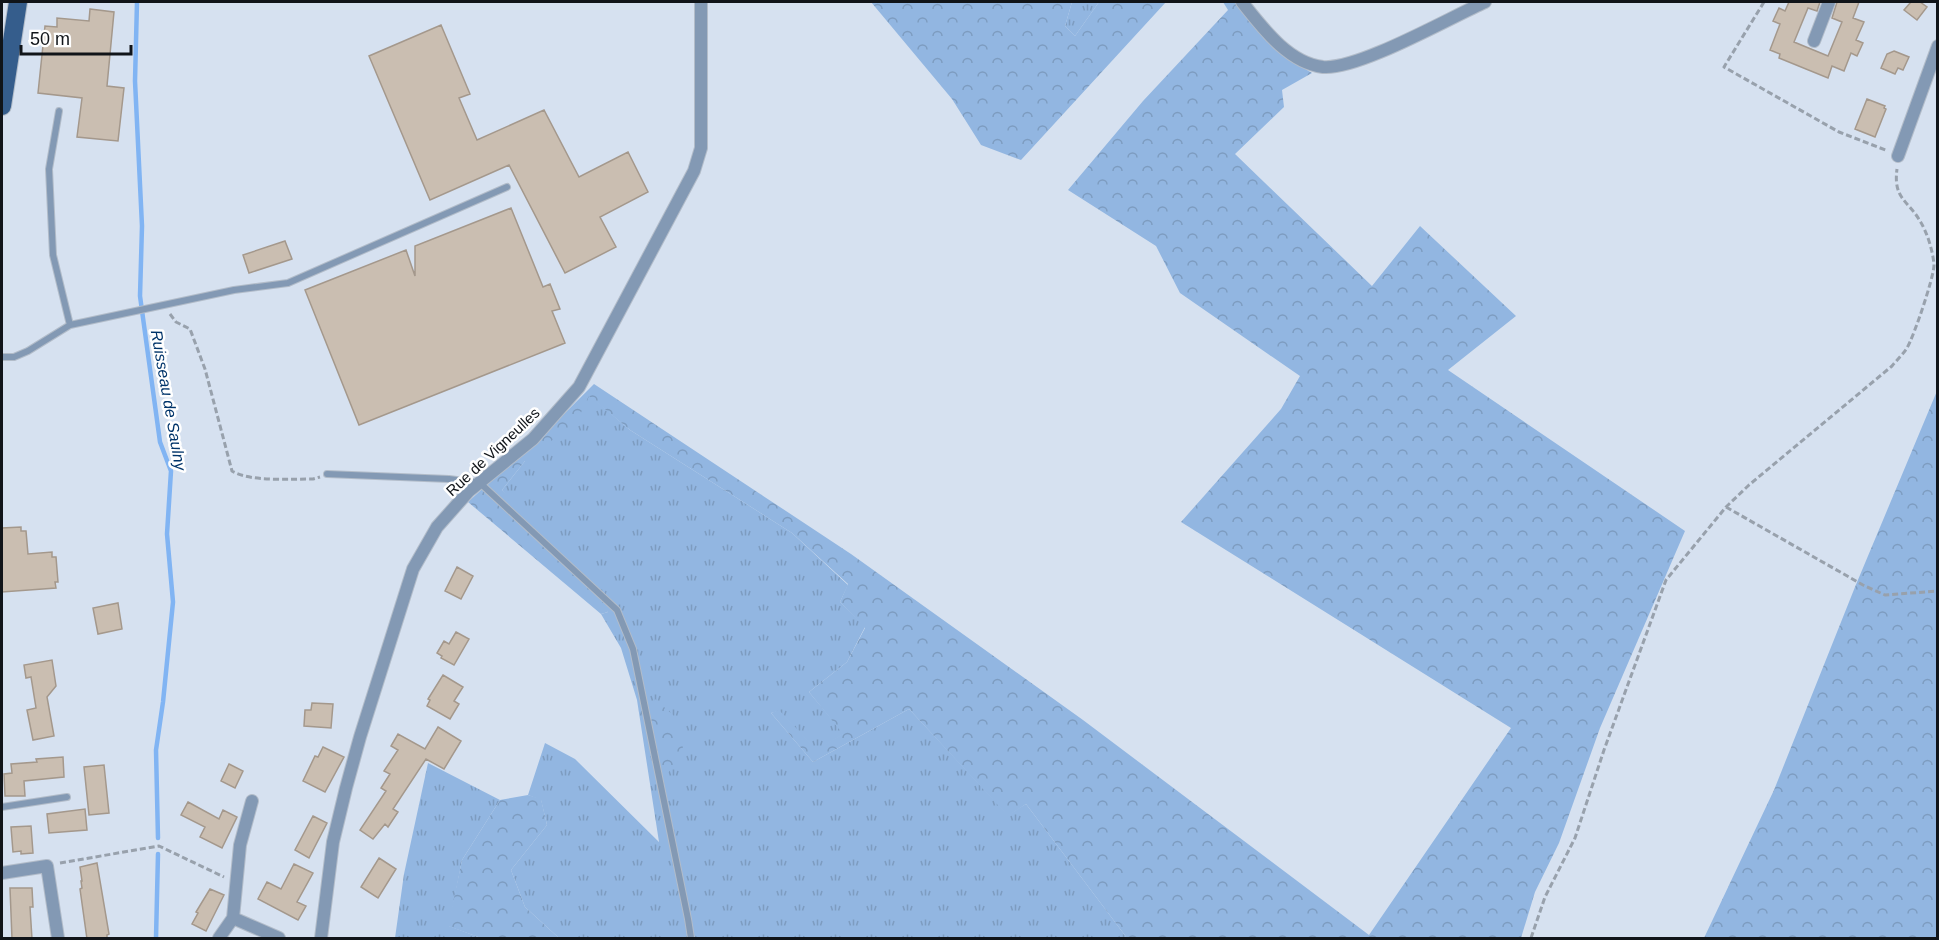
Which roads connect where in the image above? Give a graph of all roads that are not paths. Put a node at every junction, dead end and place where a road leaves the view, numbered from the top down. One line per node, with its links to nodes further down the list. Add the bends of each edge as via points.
1 (18, 2): 8 (main road)
2 (701, 2): 15 (street, Rue de Vigneulles, via 701,148 694,171 579,387 533,439)
3 (1242, 2): 4 (street, via 1277,43 1322,67 1346,65)
4 (1485, 2)
5 (1829, 2): 6 (street)
6 (1814, 41)
7 (1938, 46): 10 (street)
8 (2, 106)
9 (59, 111): 12 (lane, via 49,170 53,255)
10 (1898, 156)
11 (507, 187): 12 (lane, via 288,283 234,290)
12 (70, 325): 13 (lane, via 14,357)
13 (2, 357)
14 (327, 474): 15 (lane)
15 (480, 483): 24 (street, Rue de Vigneulles, via 437,527 407,586 360,737 333,842); 25 (lane, via 617,610 633,649)
16 (67, 797): 18 (lane)
17 (252, 801): 20 (street, via 240,844)
18 (2, 807)
19 (2, 873): 21 (street, via 47,866)
20 (233, 918): 22 (street); 23 (street)
21 (58, 939)
22 (219, 939)
23 (279, 939)
24 (321, 939)
25 (691, 939)

